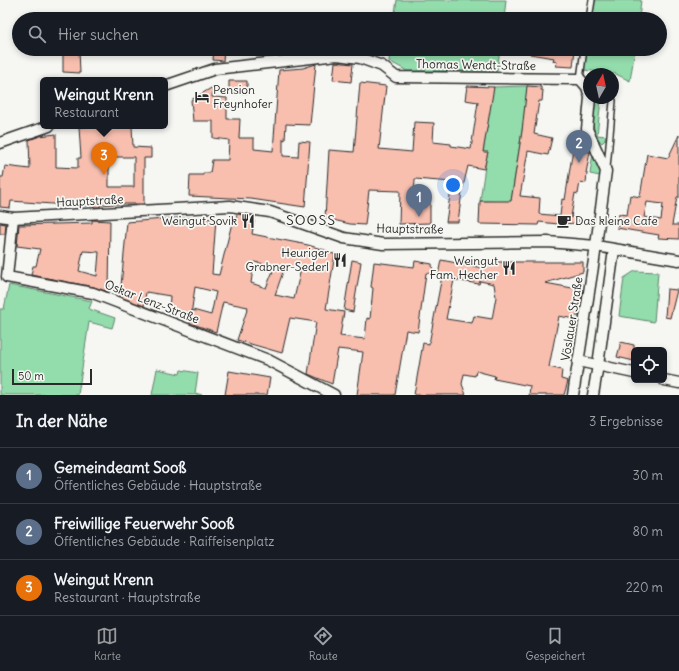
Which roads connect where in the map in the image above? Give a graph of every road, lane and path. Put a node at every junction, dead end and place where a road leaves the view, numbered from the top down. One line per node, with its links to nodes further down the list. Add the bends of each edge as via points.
1 (592, 0): 2 (lane)
2 (590, 12)
3 (328, 56): 7 (street, Thomas Wendt-Straße, via 215,69)
4 (345, 56): 8 (street, Thomas Wendt-Straße, via 360,58 382,66 396,77)
5 (584, 56): 6 (lane)
6 (584, 68)
7 (168, 85)
8 (583, 87)
9 (590, 104): 13 (street, via 588,129)
10 (613, 104): 13 (lane)
11 (40, 129): 12 (street)
12 (0, 143)
13 (606, 171): 16 (street, Vöslauer Straße)
14 (0, 216): 15 (street, Hauptstraße)
15 (13, 218): 16 (street, Hauptstraße, via 230,206 270,212 344,238 383,244 548,242); 24 (street, Oskar Lenz-Straße, via 7,276 93,294 268,360)
16 (596, 246): 17 (street, Hauptstraße); 19 (street, Vöslauer Straße)
17 (614, 250): 18 (street, Hauptstraße); 20 (street)
18 (679, 260)
19 (578, 361): 20 (street); 25 (street, Vöslauer Straße)
20 (598, 365): 21 (street); 26 (street)
21 (631, 372)
22 (667, 381): 23 (street)
23 (679, 383)
24 (334, 395)
25 (573, 395)
26 (593, 395)

